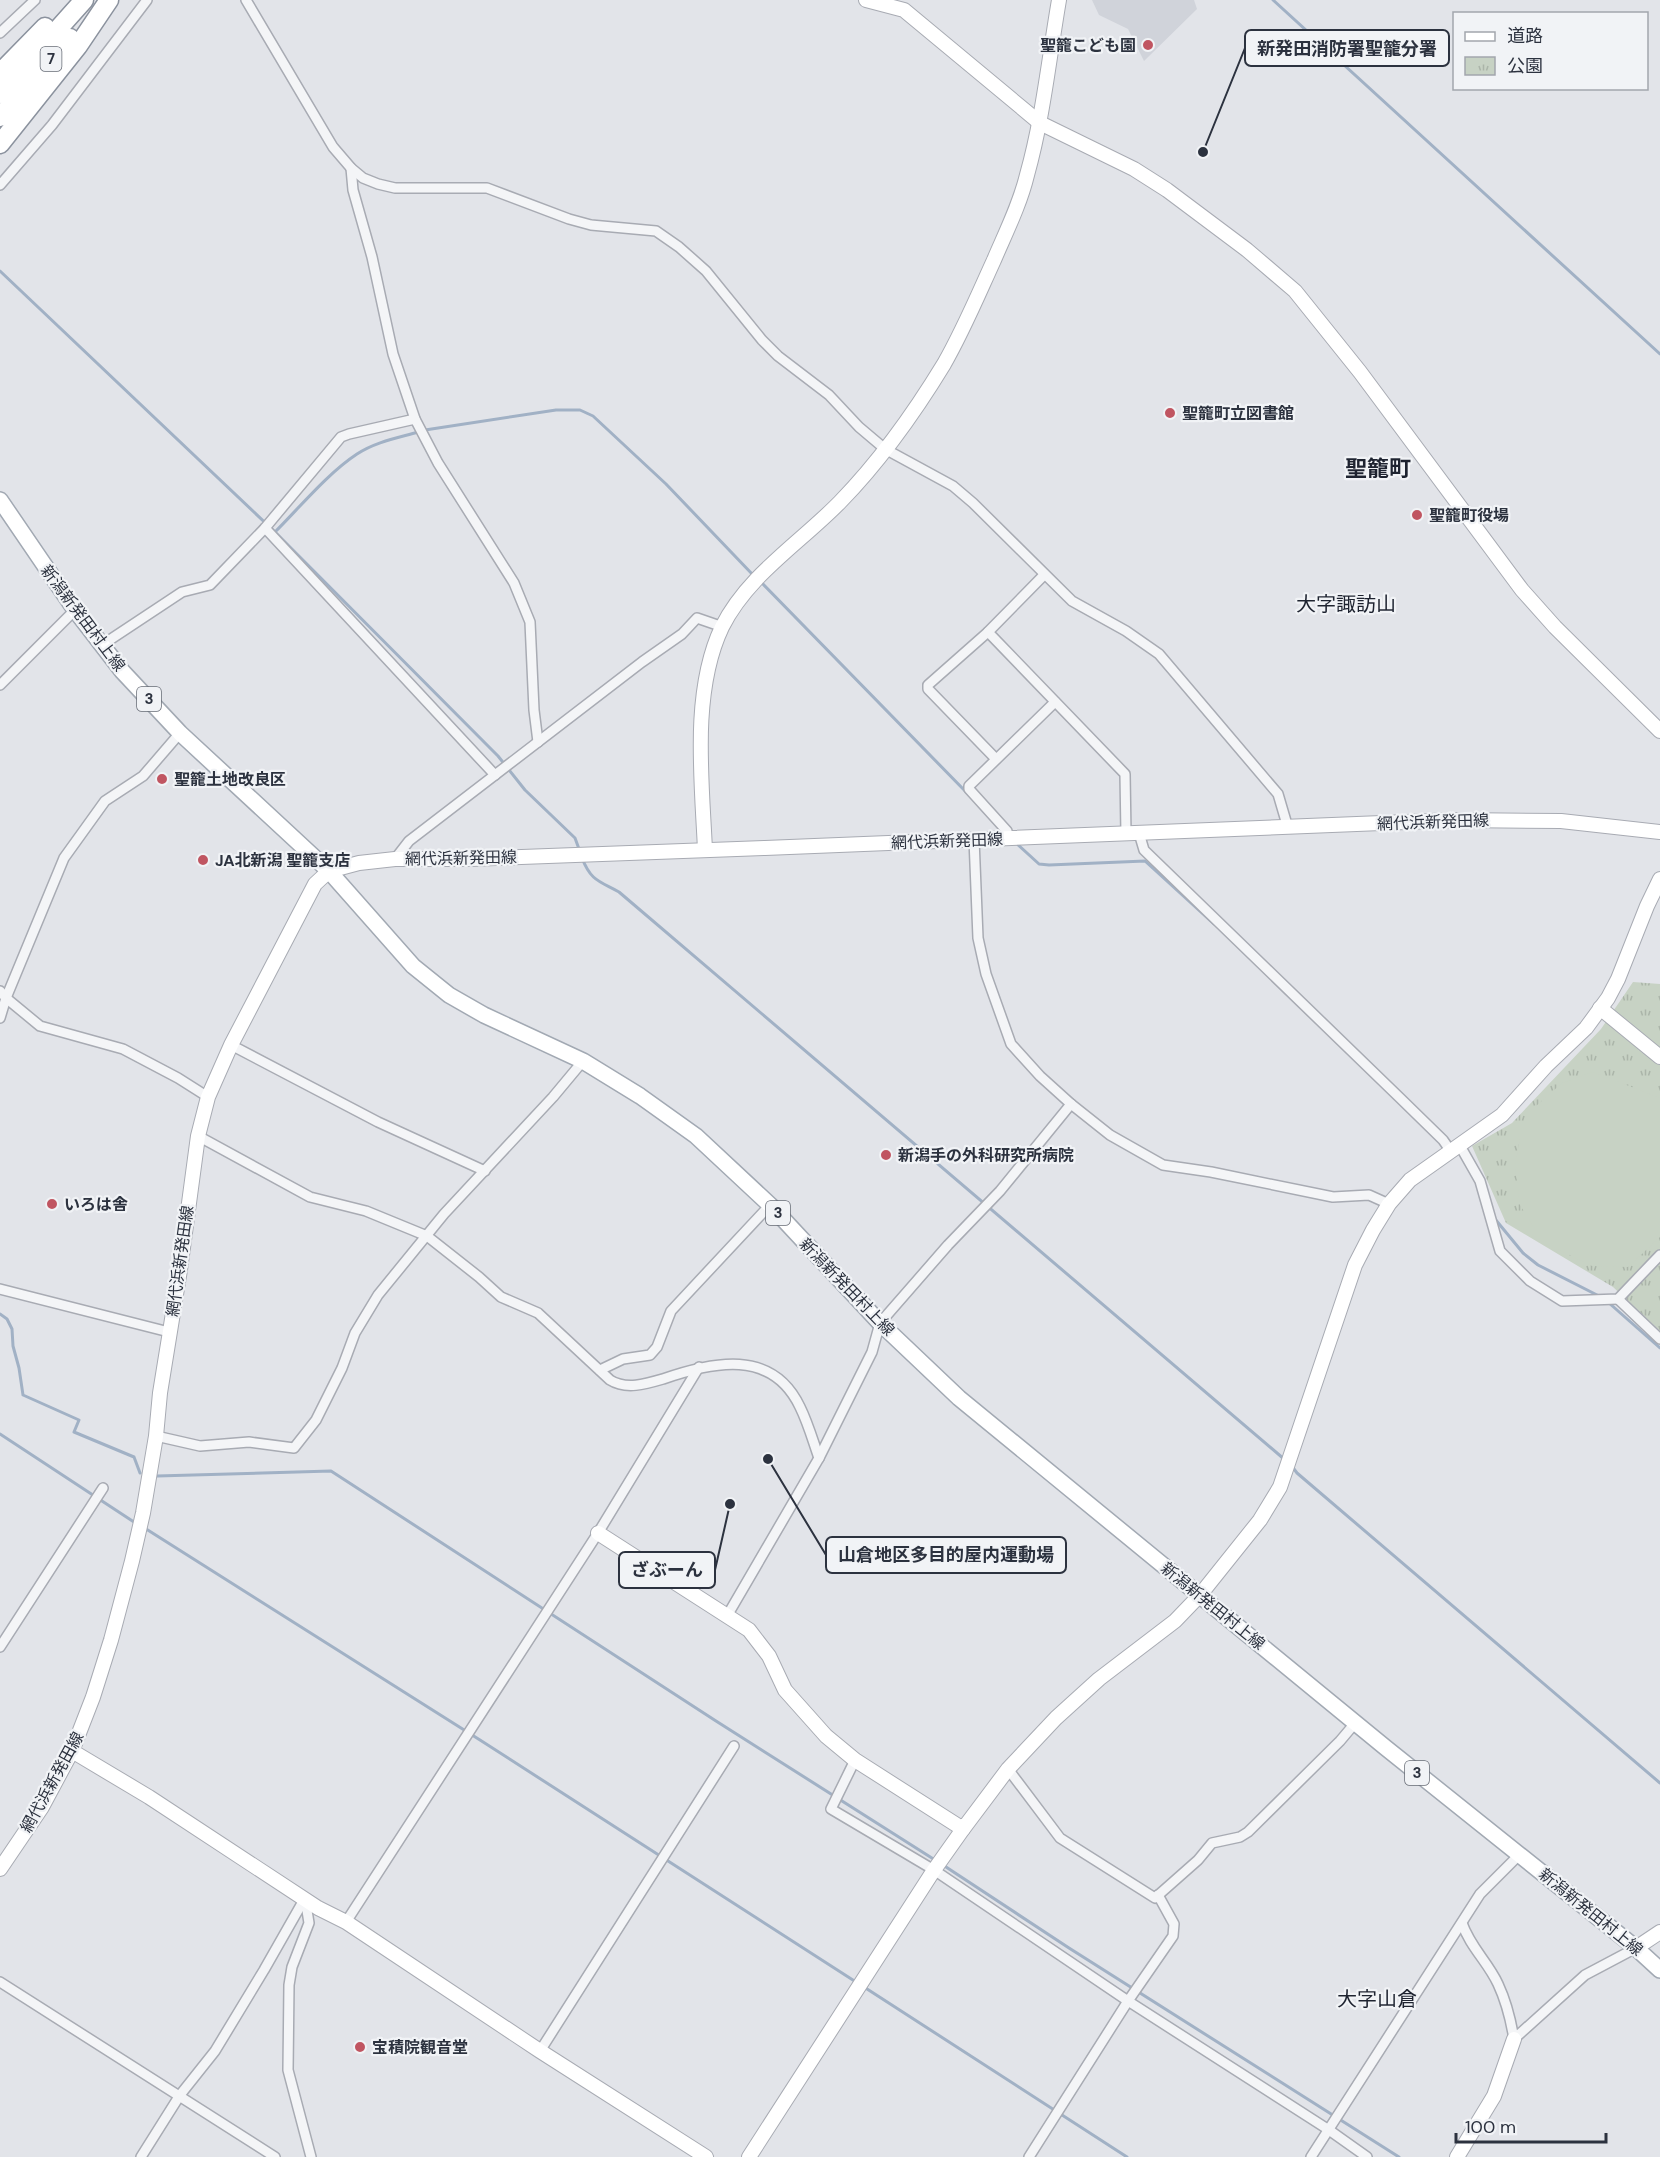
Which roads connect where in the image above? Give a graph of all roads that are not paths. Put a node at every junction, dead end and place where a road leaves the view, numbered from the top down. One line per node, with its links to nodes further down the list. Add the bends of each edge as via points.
1 (35, 0): 11 (street)
2 (73, 0): 12 (highway)
3 (84, 0): 13 (highway, 7)
4 (102, 0): 14 (highway, 7)
5 (109, 0): 16 (highway, via 78,46)
6 (147, 0): 18 (street, via 52,125)
7 (246, 0): 17 (street, via 333,147)
8 (867, 0): 10 (street)
9 (1059, 0): 15 (street)
10 (907, 5): 15 (street)
11 (0, 33)
12 (0, 73)
13 (0, 94)
14 (0, 117)
15 (1040, 123): 20 (street, via 1027,178 957,341); 30 (street, via 1134,169 1167,190 1295,291 1522,590)
16 (0, 144)
17 (351, 168): 19 (street, via 393,354); 20 (street, via 371,181 395,188 487,188 591,225 656,231 706,271 778,356 829,395)
18 (0, 185)
19 (416, 419): 22 (street, via 341,437); 32 (street, via 438,463 514,583 526,609)
20 (885, 449): 23 (street, via 953,486); 25 (street, via 839,503 754,580)
21 (0, 500): 24 (main road, 新潟新発田村上線 / 3)
22 (265, 528): 27 (street, via 210,585 182,592); 34 (street)
23 (1044, 575): 26 (street); 35 (street, via 1072,601 1160,654 1278,794)
24 (75, 610): 27 (main road, 新潟新発田村上線 / 3); 28 (street)
25 (723, 627): 32 (street, via 698,618); 40 (street, via 704,688 700,729)
26 (988, 632): 29 (street); 33 (street, via 928,689)
27 (102, 645): 31 (main road, 新潟新発田村上線 / 3)
28 (0, 685)
29 (1055, 702): 33 (street); 37 (street, via 1125,774)
30 (1660, 731)
31 (180, 733): 42 (main road, 新潟新発田村上線 / 3); 44 (street, via 143,776 105,801 64,858)
32 (538, 742): 34 (street)
33 (996, 759): 38 (street, via 969,789 1007,831)
34 (495, 775): 41 (street, via 409,841)
35 (1288, 828): 36 (street, 網代浜新発田線, via 1494,820 1561,821); 37 (street, 網代浜新発田線)
36 (1660, 832)
37 (1133, 833): 38 (street, 網代浜新発田線); 53 (street, via 1144,850)
38 (1008, 838): 39 (street, 網代浜新発田線)
39 (974, 839): 40 (street, 網代浜新発田線); 51 (street, via 978,938 986,974 1011,1044)
40 (705, 850): 41 (street, 網代浜新発田線)
41 (395, 859): 42 (street, 網代浜新発田線)
42 (329, 871): 47 (street, 網代浜新発田線, via 315,885); 49 (main road, 新潟新発田村上線 / 3, via 413,966 449,995)
43 (1660, 879): 45 (street, via 1618,979)
44 (3, 995): 46 (street); 50 (street, via 40,1026 123,1049)
45 (1600, 1008): 48 (street); 53 (street, via 1586,1028 1502,1115)
46 (0, 1018)
47 (231, 1045): 50 (street, 網代浜新発田線); 54 (street, via 378,1122)
48 (1660, 1057)
49 (583, 1061): 54 (street); 56 (main road, 新潟新発田村上線 / 3, via 696,1136)
50 (208, 1097): 52 (street, 網代浜新発田線)
51 (1071, 1104): 55 (street, via 1110,1135 1163,1165 1333,1197 1369,1196); 61 (street, via 1000,1191)
52 (198, 1136): 57 (street, via 310,1197 366,1211); 62 (street, 網代浜新発田線)
53 (1454, 1147): 55 (street, via 1410,1180); 60 (street, via 1480,1180 1500,1251 1530,1281 1562,1301)
54 (485, 1171): 57 (street)
55 (1389, 1204): 70 (street, via 1355,1265 1280,1487 1260,1520)
56 (770, 1205): 61 (main road, 新潟新発田村上線 / 3); 65 (street, via 671,1311 650,1356 622,1359)
57 (428, 1236): 65 (street, via 501,1297 538,1313); 66 (street, via 378,1294 316,1420 294,1448 249,1442 200,1446)
58 (1660, 1255): 60 (street)
59 (0, 1289): 62 (street)
60 (1618, 1299): 63 (street)
61 (880, 1323): 67 (street, via 872,1352); 70 (main road, 新潟新発田村上線 / 3, via 959,1398)
62 (169, 1332): 66 (street, 網代浜新発田線)
63 (1660, 1340)
64 (699, 1367): 65 (street, via 630,1386 620,1386); 67 (street, via 735,1363 772,1375 794,1396); 69 (street)
65 (600, 1370)
66 (156, 1436): 75 (street, 網代浜新発田線, via 136,1543 111,1640)
67 (819, 1458): 71 (street)
68 (103, 1488): 72 (street)
69 (598, 1533): 71 (street); 84 (street)
70 (1200, 1595): 73 (main road, 新潟新発田村上線 / 3); 77 (street, via 1175,1621 1090,1687)
71 (727, 1616): 76 (street, via 749,1630 769,1656 794,1702)
72 (0, 1647)
73 (1356, 1722): 79 (main road, 新潟新発田村上線 / 3); 82 (street, via 1248,1832 1212,1843)
74 (734, 1746): 92 (street)
75 (72, 1751): 80 (street, 網代浜新発田線, via 42,1807); 83 (street)
76 (855, 1760): 78 (street); 81 (street, via 831,1809)
77 (1008, 1769): 78 (street); 82 (street, via 1060,1838 1155,1898)
78 (963, 1829): 81 (street)
79 (1519, 1855): 85 (street, via 1480,1894); 87 (main road, 新潟新発田村上線 / 3)
80 (0, 1869)
81 (934, 1870): 90 (street); 99 (street)
82 (1158, 1896): 90 (street, via 1174,1924 1173,1936)
83 (305, 1898): 84 (street); 93 (street, via 215,2051); 97 (street, via 309,1923 289,1984 288,2070)
84 (346, 1922): 92 (street)
85 (1462, 1923): 91 (street, via 1467,1938 1498,1983); 94 (street)
86 (1660, 1932): 87 (street)
87 (1636, 1948): 88 (main road, 新潟新発田村上線 / 3); 91 (street, via 1585,1975)
88 (1660, 1970)
89 (0, 1982): 93 (street)
90 (1128, 2001): 94 (street); 100 (street)
91 (1514, 2039): 103 (street, via 1494,2096)
92 (540, 2050): 98 (street)
93 (180, 2095): 95 (street); 96 (street)
94 (1329, 2130): 101 (street); 102 (street)
95 (141, 2157)
96 (275, 2157)
97 (310, 2157)
98 (706, 2157)
99 (749, 2157)
100 (1029, 2157)
101 (1311, 2157)
102 (1368, 2157)
103 (1457, 2157)

